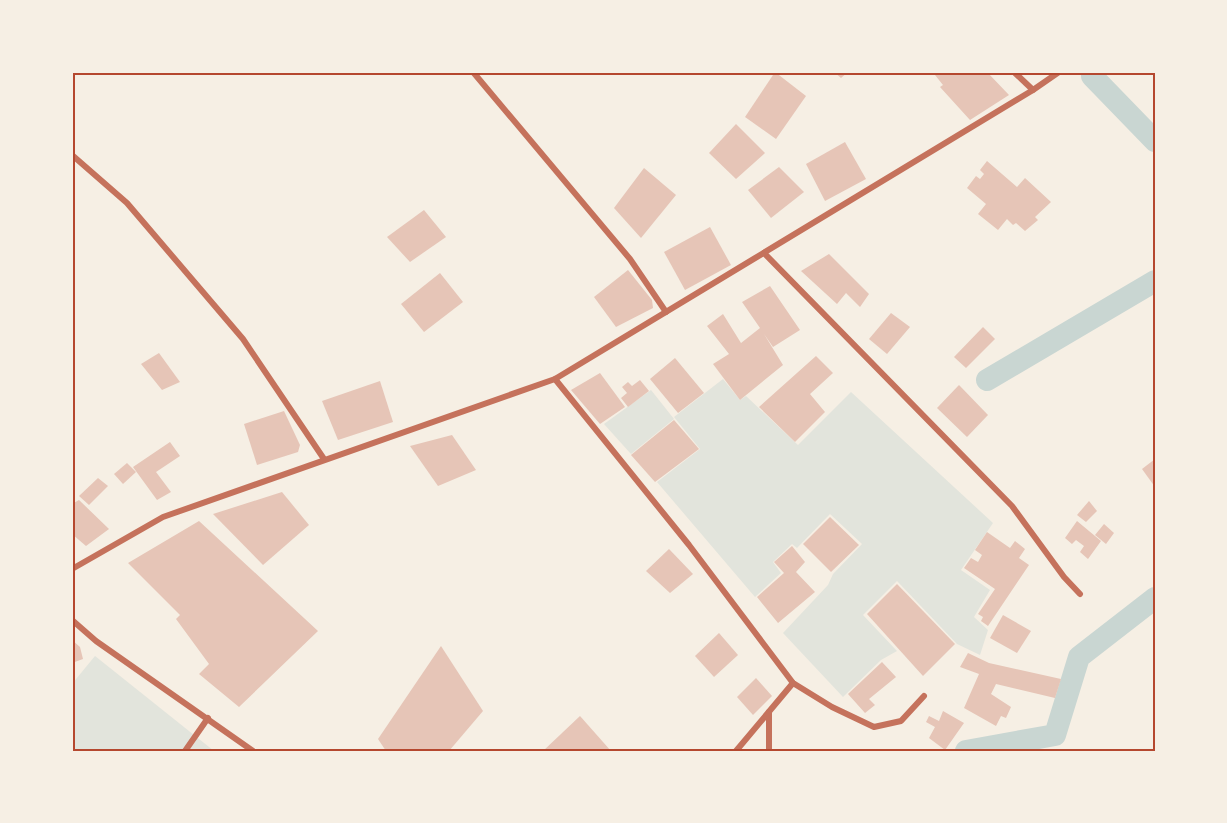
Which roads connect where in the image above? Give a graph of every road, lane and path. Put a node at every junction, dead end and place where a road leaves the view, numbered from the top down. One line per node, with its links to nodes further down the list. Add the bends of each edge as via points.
1 (473, 72): 7 (street, via 630,259)
2 (1014, 72): 4 (street)
3 (1059, 72): 4 (street)
4 (1033, 90): 6 (street)
5 (72, 155): 9 (street, via 127,203 243,339)
6 (764, 253): 7 (street); 11 (street, via 1012,506)
7 (666, 312): 8 (street)
8 (555, 379): 9 (street); 13 (street, via 689,545)
9 (324, 459): 10 (street, via 163,517)
10 (72, 569)
11 (1080, 594)
12 (72, 620): 16 (street, via 96,641)
13 (793, 683): 14 (street, via 874,727 901,721); 15 (street)
14 (924, 696)
15 (769, 711): 19 (street); 20 (street)
16 (208, 718): 17 (street); 18 (street)
17 (185, 751)
18 (253, 751)
19 (736, 751)
20 (769, 751)

